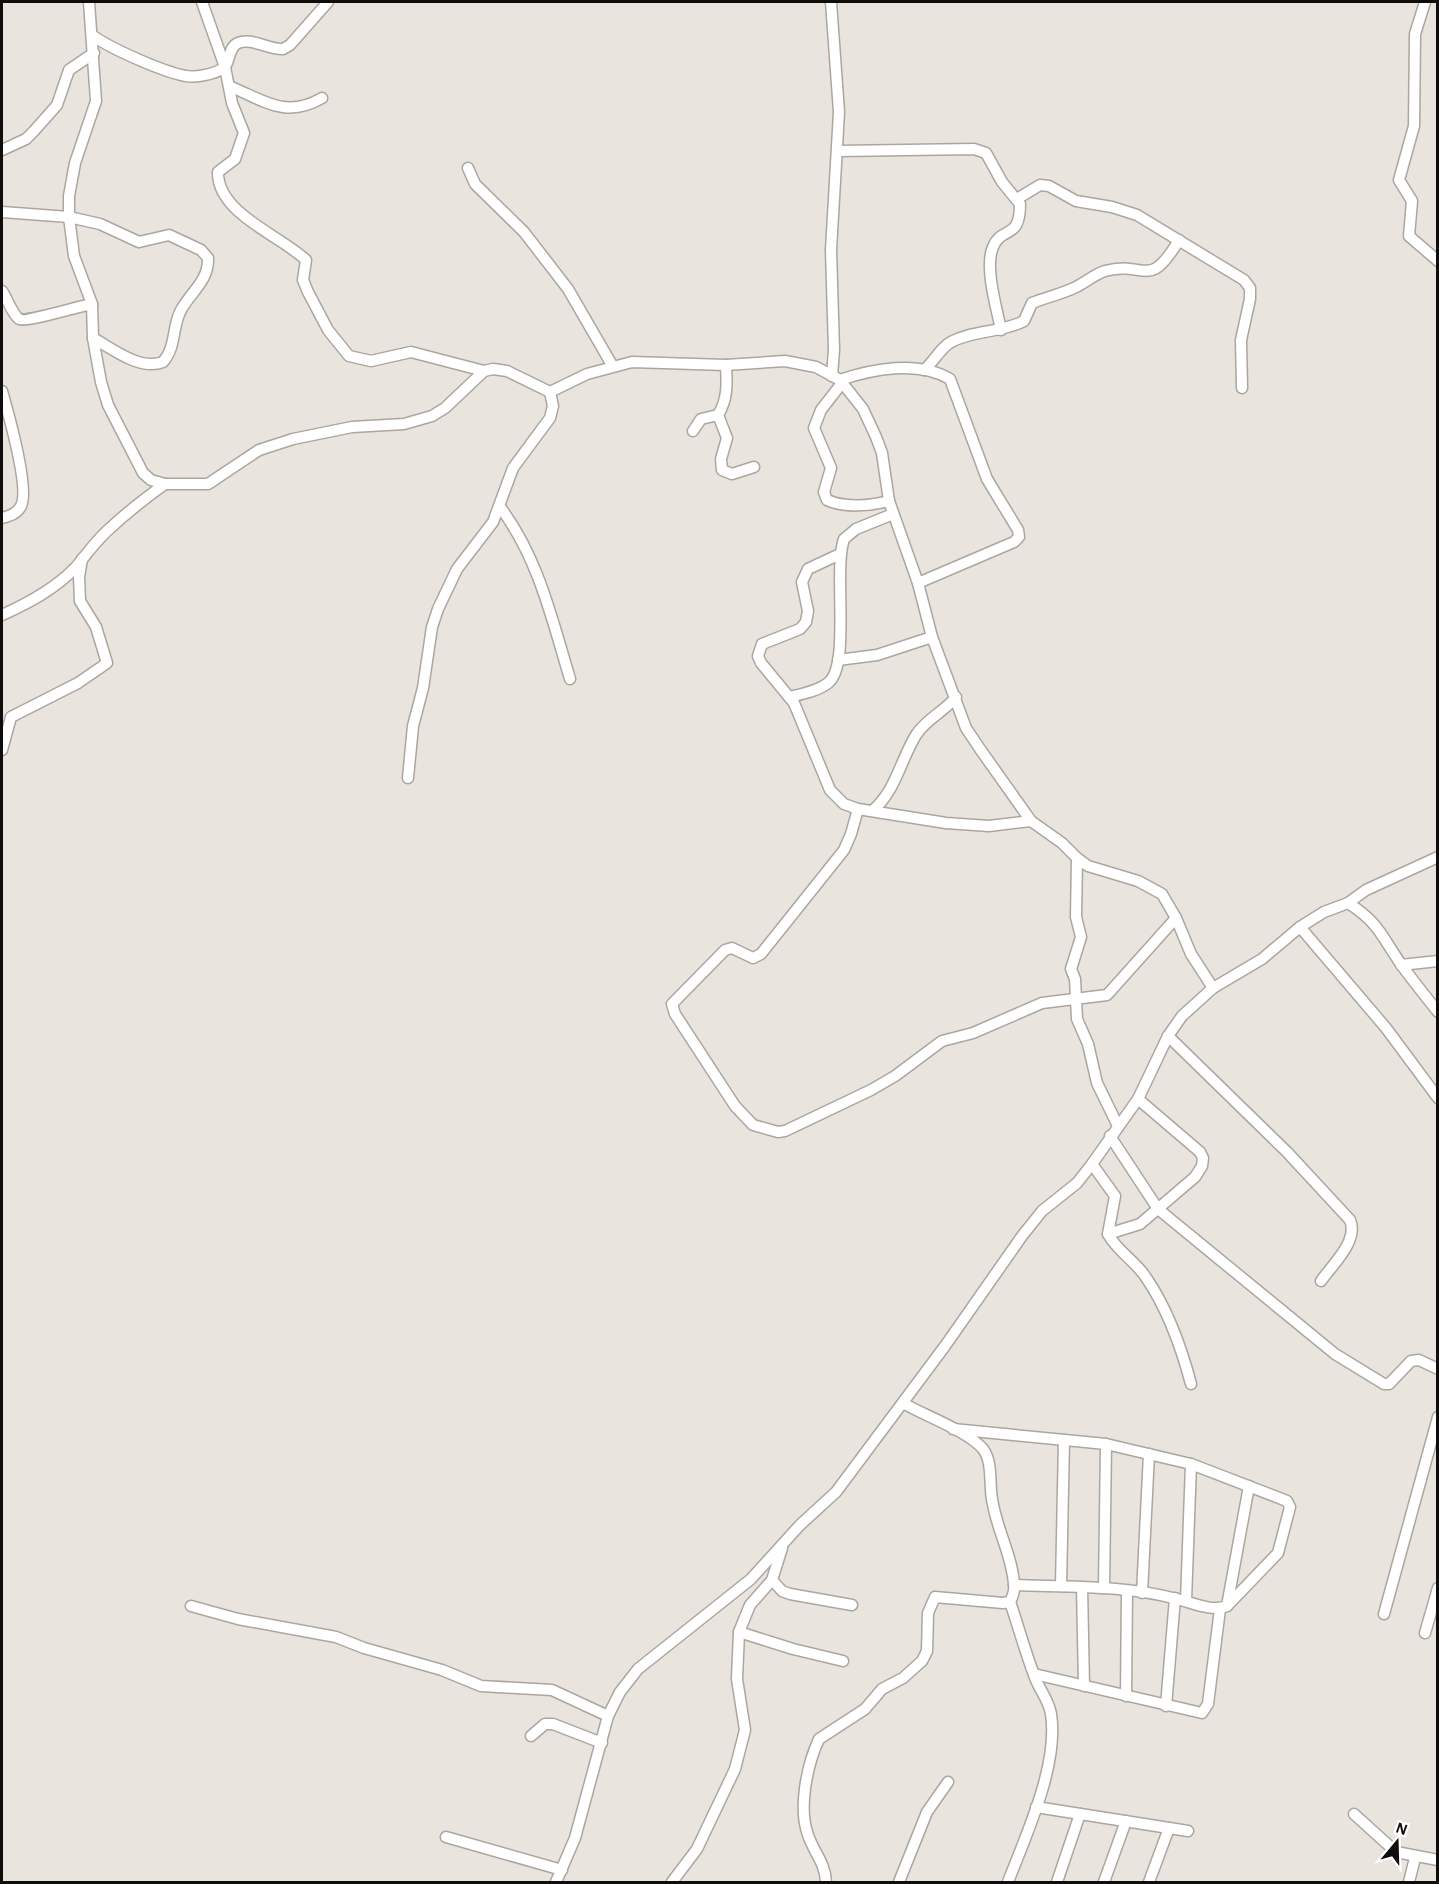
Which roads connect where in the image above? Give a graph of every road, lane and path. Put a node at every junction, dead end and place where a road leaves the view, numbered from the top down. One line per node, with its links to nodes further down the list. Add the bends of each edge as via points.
1 (89, 2): 6 (street)
2 (202, 2): 8 (street)
3 (328, 2): 8 (street, via 291,45 276,50 245,41 238,43 231,49)
4 (831, 2): 12 (street)
5 (1425, 2): 18 (street, via 1414,34 1414,126 1399,180 1412,201 1409,236)
6 (93, 36): 7 (street); 8 (street, via 183,76 212,73)
7 (94, 53): 11 (street, via 69,70 57,105 34,131); 16 (street, via 96,100 75,163)
8 (225, 67): 9 (street)
9 (230, 86): 10 (street, via 296,110); 26 (street, via 244,134 235,159 218,172 220,183 236,209 306,260 303,280 339,346 362,361 411,352)
10 (322, 98)
11 (2, 150)
12 (838, 151): 14 (street, via 981,150); 27 (street, via 831,250)
13 (468, 168): 24 (street, via 475,184 524,232 568,290)
14 (1017, 199): 17 (street, via 1040,185 1049,186 1076,201 1137,215); 21 (street, via 1020,216 1016,227 1001,236 990,258)
15 (2, 212): 16 (street)
16 (69, 217): 20 (street, via 74,256); 22 (street, via 100,224 139,242 169,235 177,237 208,258 205,277 180,312 173,343 163,362 141,363)
17 (1179, 240): 21 (street, via 1163,264 1154,270 1104,272 1032,303 1024,321); 28 (street, via 1244,280 1250,288 1241,340)
18 (1437, 261)
19 (2, 291): 20 (street, via 22,320)
20 (92, 304): 22 (street)
21 (1001, 330): 25 (street, via 948,343)
22 (93, 338): 34 (street, via 108,405 143,473)
23 (726, 365): 24 (street, via 632,362); 27 (street, via 795,362 816,367); 31 (street, via 725,397)
24 (612, 366): 30 (street)
25 (924, 370): 27 (street, via 886,369); 41 (street, via 950,379 987,479 1019,537)
26 (484, 371): 30 (street, via 507,371); 34 (street, via 445,408 426,418 293,439 259,450 208,484)
27 (838, 380): 35 (street, via 863,409 876,437); 35 (street, via 814,429 831,468 824,492 827,500 844,504)
28 (1242, 388)
29 (2, 391): 38 (street, via 23,485 21,506)
30 (550, 392): 36 (street, via 553,412 513,468)
31 (718, 415): 32 (street, via 701,419); 33 (street, via 727,438 722,470 732,474)
32 (693, 431)
33 (754, 467)
34 (165, 484): 40 (street, via 131,509)
35 (889, 501): 37 (street)
36 (500, 507): 45 (street, via 525,545 554,621); 49 (street, via 457,569 432,627)
37 (893, 514): 39 (street, via 848,533); 41 (street)
38 (2, 518)
39 (840, 554): 44 (street); 46 (street, via 808,569 802,582 808,611 806,622 768,640 759,649 760,663)
40 (82, 559): 42 (street, via 34,601); 48 (street, via 80,601 96,627 107,663 78,683 11,717)
41 (918, 583): 43 (street)
42 (2, 615)
43 (932, 637): 44 (street, via 877,655); 47 (street)
44 (838, 660): 46 (street, via 836,675 829,683)
45 (570, 679)
46 (789, 697): 50 (street, via 817,753 830,790 836,798)
47 (956, 697): 51 (street, via 924,723 888,796); 52 (street, via 966,728)
48 (2, 750)
49 (408, 778)
50 (858, 809): 51 (street); 61 (street, via 844,850 760,954 753,958 732,948 725,950 672,1004 735,1106 753,1125 785,1131 885,1082 942,1041 973,1033 1042,1003)
51 (872, 812): 52 (street, via 989,826)
52 (1031, 821): 54 (street)
53 (1437, 857): 55 (street, via 1366,890)
54 (1077, 858): 56 (street, via 1088,866 1138,881 1162,894); 61 (street, via 1076,917 1081,937 1071,969)
55 (1348, 903): 57 (street); 59 (street, via 1370,919)
56 (1176, 918): 60 (street, via 1191,954); 61 (street, via 1113,990 1098,996)
57 (1300, 927): 60 (street, via 1262,959); 64 (street, via 1386,1028)
58 (1437, 961): 59 (street)
59 (1401, 965): 62 (street)
60 (1213, 988): 63 (street, via 1189,1007)
61 (1075, 997): 66 (street, via 1077,1019 1088,1044 1097,1083)
62 (1437, 1012)
63 (1168, 1036): 65 (street); 71 (street, via 1294,1158 1350,1220 1351,1237)
64 (1437, 1098)
65 (1138, 1099): 66 (street); 69 (street, via 1203,1158 1195,1178)
66 (1118, 1126): 67 (street)
67 (1110, 1136): 68 (street); 69 (street)
68 (1092, 1164): 70 (street, via 1115,1196); 74 (street, via 1077,1183 1042,1211)
69 (1158, 1209): 70 (street, via 1140,1224); 72 (street, via 1335,1354 1378,1382 1389,1384 1411,1361 1419,1360)
70 (1108, 1234): 73 (street, via 1145,1276 1169,1319)
71 (1321, 1281)
72 (1437, 1368)
73 (1191, 1384)
74 (903, 1403): 76 (street); 82 (street, via 836,1492)
75 (1437, 1417): 96 (street)
76 (953, 1429): 77 (street); 84 (street, via 984,1450 999,1534 1009,1557)
77 (1064, 1440): 78 (street); 85 (street)
78 (1106, 1444): 79 (street); 88 (street)
79 (1149, 1454): 80 (street); 90 (street)
80 (1191, 1464): 81 (street); 91 (street)
81 (1250, 1486): 95 (street); 95 (street, via 1287,1501 1290,1507 1274,1559)
82 (782, 1547): 83 (street); 104 (street, via 746,1583 638,1669)
83 (772, 1580): 93 (street, via 790,1594); 97 (street, via 744,1614)
84 (1014, 1585): 85 (street); 92 (street)
85 (1061, 1586): 86 (street)
86 (1082, 1587): 88 (street); 101 (street)
87 (1437, 1587): 98 (street)
88 (1104, 1588): 89 (street)
89 (1127, 1591): 90 (street); 102 (street)
90 (1142, 1593): 91 (street)
91 (1181, 1600): 95 (street); 103 (street)
92 (1010, 1602): 100 (street); 120 (street, via 935,1597 928,1613 927,1651 922,1661 903,1678 882,1689 847,1722 819,1739 805,1793 805,1824 823,1862)
93 (852, 1605)
94 (190, 1606): 104 (street, via 238,1619 336,1636 481,1686 552,1690)
95 (1223, 1607): 103 (street, via 1205,1709 1196,1714)
96 (1384, 1614)
97 (739, 1632): 99 (street); 119 (street, via 737,1680 745,1730 742,1747 697,1849)
98 (1425, 1634)
99 (843, 1661)
100 (1034, 1674): 101 (street); 108 (street, via 1052,1716 1049,1760)
101 (1084, 1686): 102 (street)
102 (1126, 1696): 103 (street)
103 (1166, 1706)
104 (608, 1716): 106 (street)
105 (531, 1736): 106 (street, via 545,1724 553,1724)
106 (602, 1743): 117 (street)
107 (948, 1782): 121 (street, via 927,1812)
108 (1036, 1807): 109 (street); 122 (street)
109 (1080, 1814): 111 (street); 123 (street)
110 (1354, 1814): 115 (street, via 1392,1850)
111 (1126, 1821): 112 (street); 124 (street)
112 (1169, 1828): 113 (street); 125 (street)
113 (1188, 1831)
114 (446, 1837): 117 (street)
115 (1415, 1858): 116 (street); 126 (street)
116 (1437, 1860)
117 (562, 1870): 118 (street)
118 (557, 1882)
119 (672, 1882)
120 (826, 1882)
121 (899, 1882)
122 (1008, 1882)
123 (1057, 1882)
124 (1104, 1882)
125 (1149, 1882)
126 (1409, 1882)

